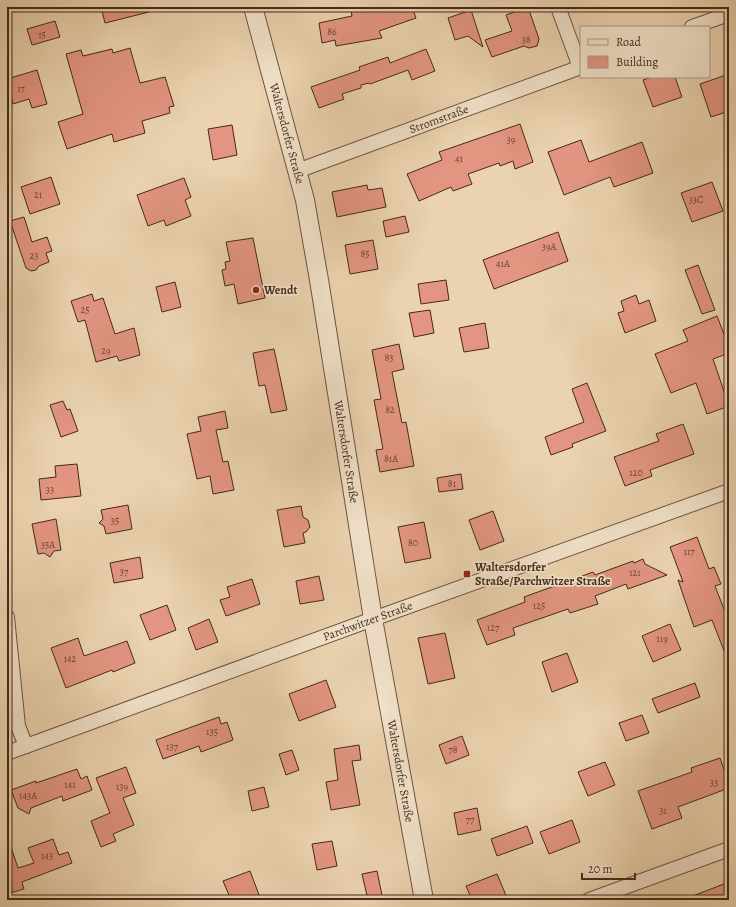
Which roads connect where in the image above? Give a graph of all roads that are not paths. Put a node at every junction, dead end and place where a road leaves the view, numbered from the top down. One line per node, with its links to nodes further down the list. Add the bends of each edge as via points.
1 (253, 7): 7 (street, Waltersdorfer Straße)
2 (558, 7): 5 (street)
3 (729, 14): 4 (street)
4 (695, 26)
5 (580, 64)
6 (580, 67): 7 (street, Stromstraße)
7 (297, 171): 10 (street, Waltersdorfer Straße, via 305,200 319,280)
8 (729, 491): 10 (street, Parchwitzer Straße)
9 (7, 617): 11 (street, via 18,726)
10 (373, 619): 11 (street, Parchwitzer Straße); 14 (street, Waltersdorfer Straße)
11 (26, 746): 12 (street, Parchwitzer Straße)
12 (7, 753)
13 (729, 849): 15 (street)
14 (424, 900)
15 (589, 900)

